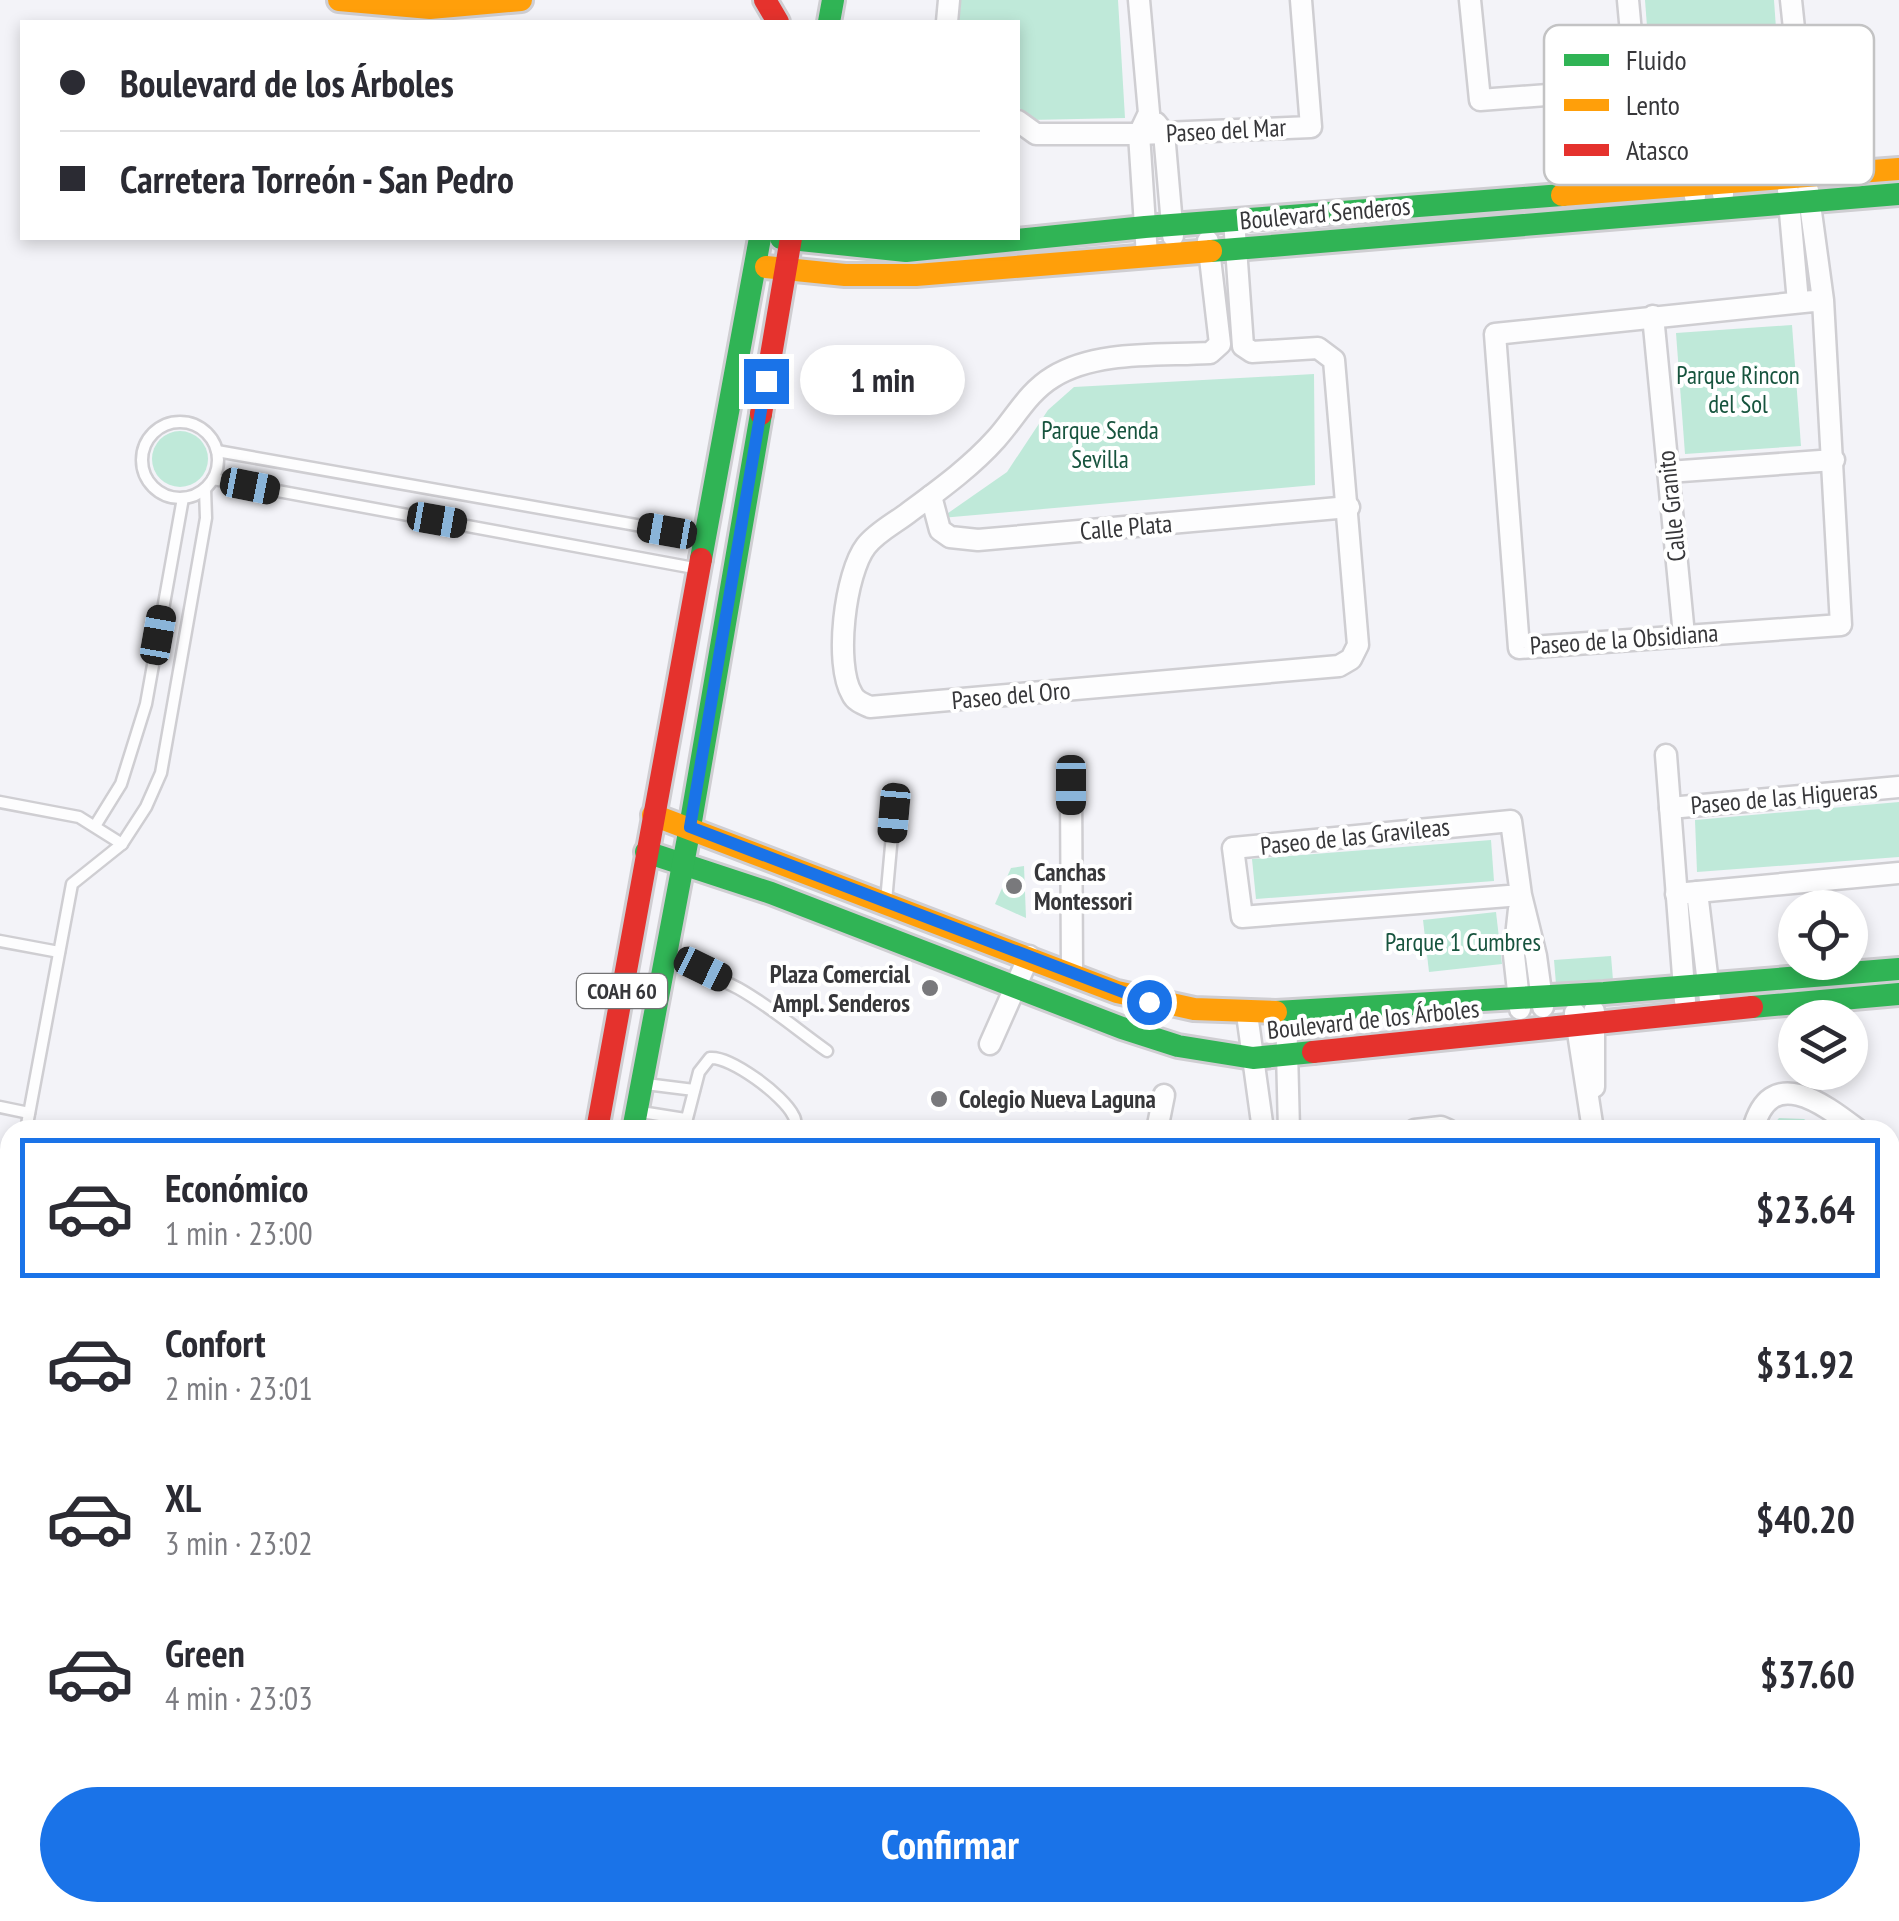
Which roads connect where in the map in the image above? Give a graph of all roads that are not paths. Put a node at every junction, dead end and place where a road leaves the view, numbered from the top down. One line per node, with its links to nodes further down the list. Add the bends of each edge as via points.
1 (339, 0): 8 (main road, via 394,8)
2 (521, 0): 8 (main road)
3 (1139, 0): 12 (street)
4 (1301, 0): 14 (street, Paseo del Mar, via 1311,127)
5 (1470, 0): 11 (street, via 1480,100)
6 (1628, 0): 9 (street)
7 (1791, 0): 10 (street)
8 (489, 3)
9 (1630, 25)
10 (1794, 25)
11 (1544, 95)
12 (1149, 113): 14 (street); 15 (street)
13 (1020, 122): 15 (street, Paseo del Mar, via 1036,134)
14 (1164, 133): 15 (street, Paseo del Mar); 29 (street)
15 (1139, 134): 30 (street)
16 (1899, 169): 17 (main road, Boulevard Senderos)
17 (1874, 174)
18 (1681, 185): 27 (main road, Boulevard Senderos)
19 (1694, 185): 26 (street)
20 (1722, 185): 25 (street)
21 (1744, 185): 23 (main road, Boulevard Senderos)
22 (1822, 185): 23 (main road, Boulevard Senderos)
23 (1798, 190): 24 (main road, Boulevard Senderos); 25 (main road, Boulevard Senderos); 42 (street, Paseo de la Obsidiana); 43 (street)
24 (1899, 194)
25 (1723, 207): 26 (main road, Boulevard Senderos)
26 (1695, 209): 36 (main road, Boulevard Senderos)
27 (1234, 220): 28 (main road, Boulevard Senderos); 36 (street, Paseo del Oro)
28 (1207, 222): 29 (main road, Boulevard Senderos); 37 (street, Paseo del Oro)
29 (1172, 224): 30 (main road, Boulevard Senderos); 38 (street)
30 (1145, 226): 31 (main road, Boulevard Senderos); 39 (street)
31 (1020, 239)
32 (760, 240): 40 (main road, COAH 60)
33 (788, 240): 41 (main road, COAH 60)
34 (806, 240): 35 (main road, Boulevard Senderos, via 906,251)
35 (1011, 240)
36 (1235, 249): 37 (main road, Boulevard Senderos); 51 (street, Paseo del Oro, via 1247,350 1318,348 1334,360)
37 (1209, 250): 38 (main road, Boulevard Senderos); 49 (street, Paseo del Oro, via 1216,350 1092,361 1050,378 994,442)
38 (1174, 253): 39 (main road, Boulevard Senderos)
39 (1147, 256): 41 (main road, Boulevard Senderos, via 916,276)
40 (755, 265): 41 (main road, Boulevard Senderos); 52 (main road, COAH 60)
41 (786, 270): 63 (main road, COAH 60)
42 (1823, 300): 43 (street, Paseo de la Obsidiana); 46 (street, Paseo de la Obsidiana)
43 (1798, 302): 44 (street, Paseo de la Obsidiana)
44 (1653, 316): 47 (street, Calle Granito); 54 (street, Paseo de la Obsidiana, via 1495,334 1519,648)
45 (217, 451): 48 (lane); 50 (lane, via 206,432 184,422 150,436 144,472 159,492); 52 (lane)
46 (1834, 460): 47 (street); 54 (street, Paseo de la Obsidiana, via 1841,625)
47 (1668, 472): 54 (street, Calle Granito)
48 (209, 484): 50 (lane); 53 (lane); 64 (lane, via 161,774)
49 (931, 496): 51 (street, Calle Plata, via 940,530 978,540); 51 (street, Paseo del Oro, via 866,546 848,594 846,675 851,694 870,707 1339,666 1358,646)
50 (183, 498): 62 (lane, via 146,704 121,784)
51 (1349, 507)
52 (704, 538): 53 (main road, COAH 60)
53 (699, 568): 61 (main road, COAH 60)
54 (1684, 636)
55 (1666, 755): 59 (street, Paseo de las Higueras)
56 (1071, 785): 76 (street)
57 (1899, 787): 59 (street, Paseo de las Higueras)
58 (0, 802): 62 (lane, via 80,816)
59 (1670, 808): 68 (street, Paseo de las Higueras)
60 (894, 813): 70 (lane)
61 (653, 815): 63 (main road, Boulevard de los Árboles); 65 (main road, COAH 60)
62 (95, 826): 64 (lane)
63 (690, 827): 66 (main road, COAH 60); 70 (main road, Boulevard de los Árboles)
64 (122, 844): 72 (lane, via 72,884)
65 (646, 852): 66 (main road, Boulevard de los Árboles); 99 (main road, COAH 60)
66 (682, 864): 74 (main road, COAH 60); 78 (main road, Boulevard de los Árboles)
67 (1899, 873): 68 (street)
68 (1687, 893): 77 (street, Paseo de las Higueras); 79 (street, Paseo de las Higueras)
69 (1521, 895): 69 (street, Paseo de las Gravileas, via 1511,821 1233,848 1242,917); 82 (street, Paseo de las Gravileas)
70 (886, 902): 73 (main road, Boulevard de los Árboles)
71 (0, 941): 72 (lane)
72 (60, 952): 97 (lane)
73 (1028, 956): 76 (main road, Boulevard de los Árboles); 78 (street)
74 (664, 963): 90 (lane, via 703,969 740,988); 93 (main road, COAH 60)
75 (1899, 969): 77 (main road, Boulevard de los Árboles)
76 (1072, 973): 86 (main road, Boulevard de los Árboles, via 1149,1002)
77 (1708, 984): 79 (main road, Boulevard de los Árboles); 83 (street, Paseo de las Higueras)
78 (1016, 986): 89 (street); 92 (main road, Boulevard de los Árboles, via 1178,1046)
79 (1684, 986): 81 (main road, Boulevard de los Árboles); 85 (street, Paseo de las Higueras)
80 (1899, 994): 83 (main road, Boulevard de los Árboles)
81 (1583, 995): 82 (main road, Boulevard de los Árboles); 87 (street)
82 (1530, 999): 84 (main road, Boulevard de los Árboles); 88 (street, Paseo de las Gravileas)
83 (1711, 1010): 85 (main road, Boulevard de los Árboles)
84 (1286, 1011): 86 (main road, Boulevard de los Árboles); 91 (street)
85 (1686, 1013): 87 (main road, Boulevard de los Árboles)
86 (1248, 1014): 92 (street)
87 (1586, 1024): 88 (main road, Boulevard de los Árboles); 106 (street)
88 (1533, 1030): 91 (main road, Boulevard de los Árboles)
89 (990, 1044)
90 (827, 1051)
91 (1287, 1057): 92 (main road, Boulevard de los Árboles); 105 (street)
92 (1253, 1058): 104 (street)
93 (642, 1084): 94 (lane); 100 (main road, COAH 60)
94 (694, 1090): 101 (lane); 102 (lane, via 706,1062 725,1058)
95 (1164, 1095): 103 (street)
96 (0, 1107): 97 (lane)
97 (29, 1113): 98 (lane)
98 (28, 1120)
99 (599, 1120)
100 (635, 1120)
101 (685, 1120)
102 (796, 1120)
103 (1159, 1120)
104 (1262, 1120)
105 (1289, 1120)
106 (1592, 1120)
107 (1756, 1120): 108 (street, via 1764,1105 1792,1092)
108 (1844, 1120)

